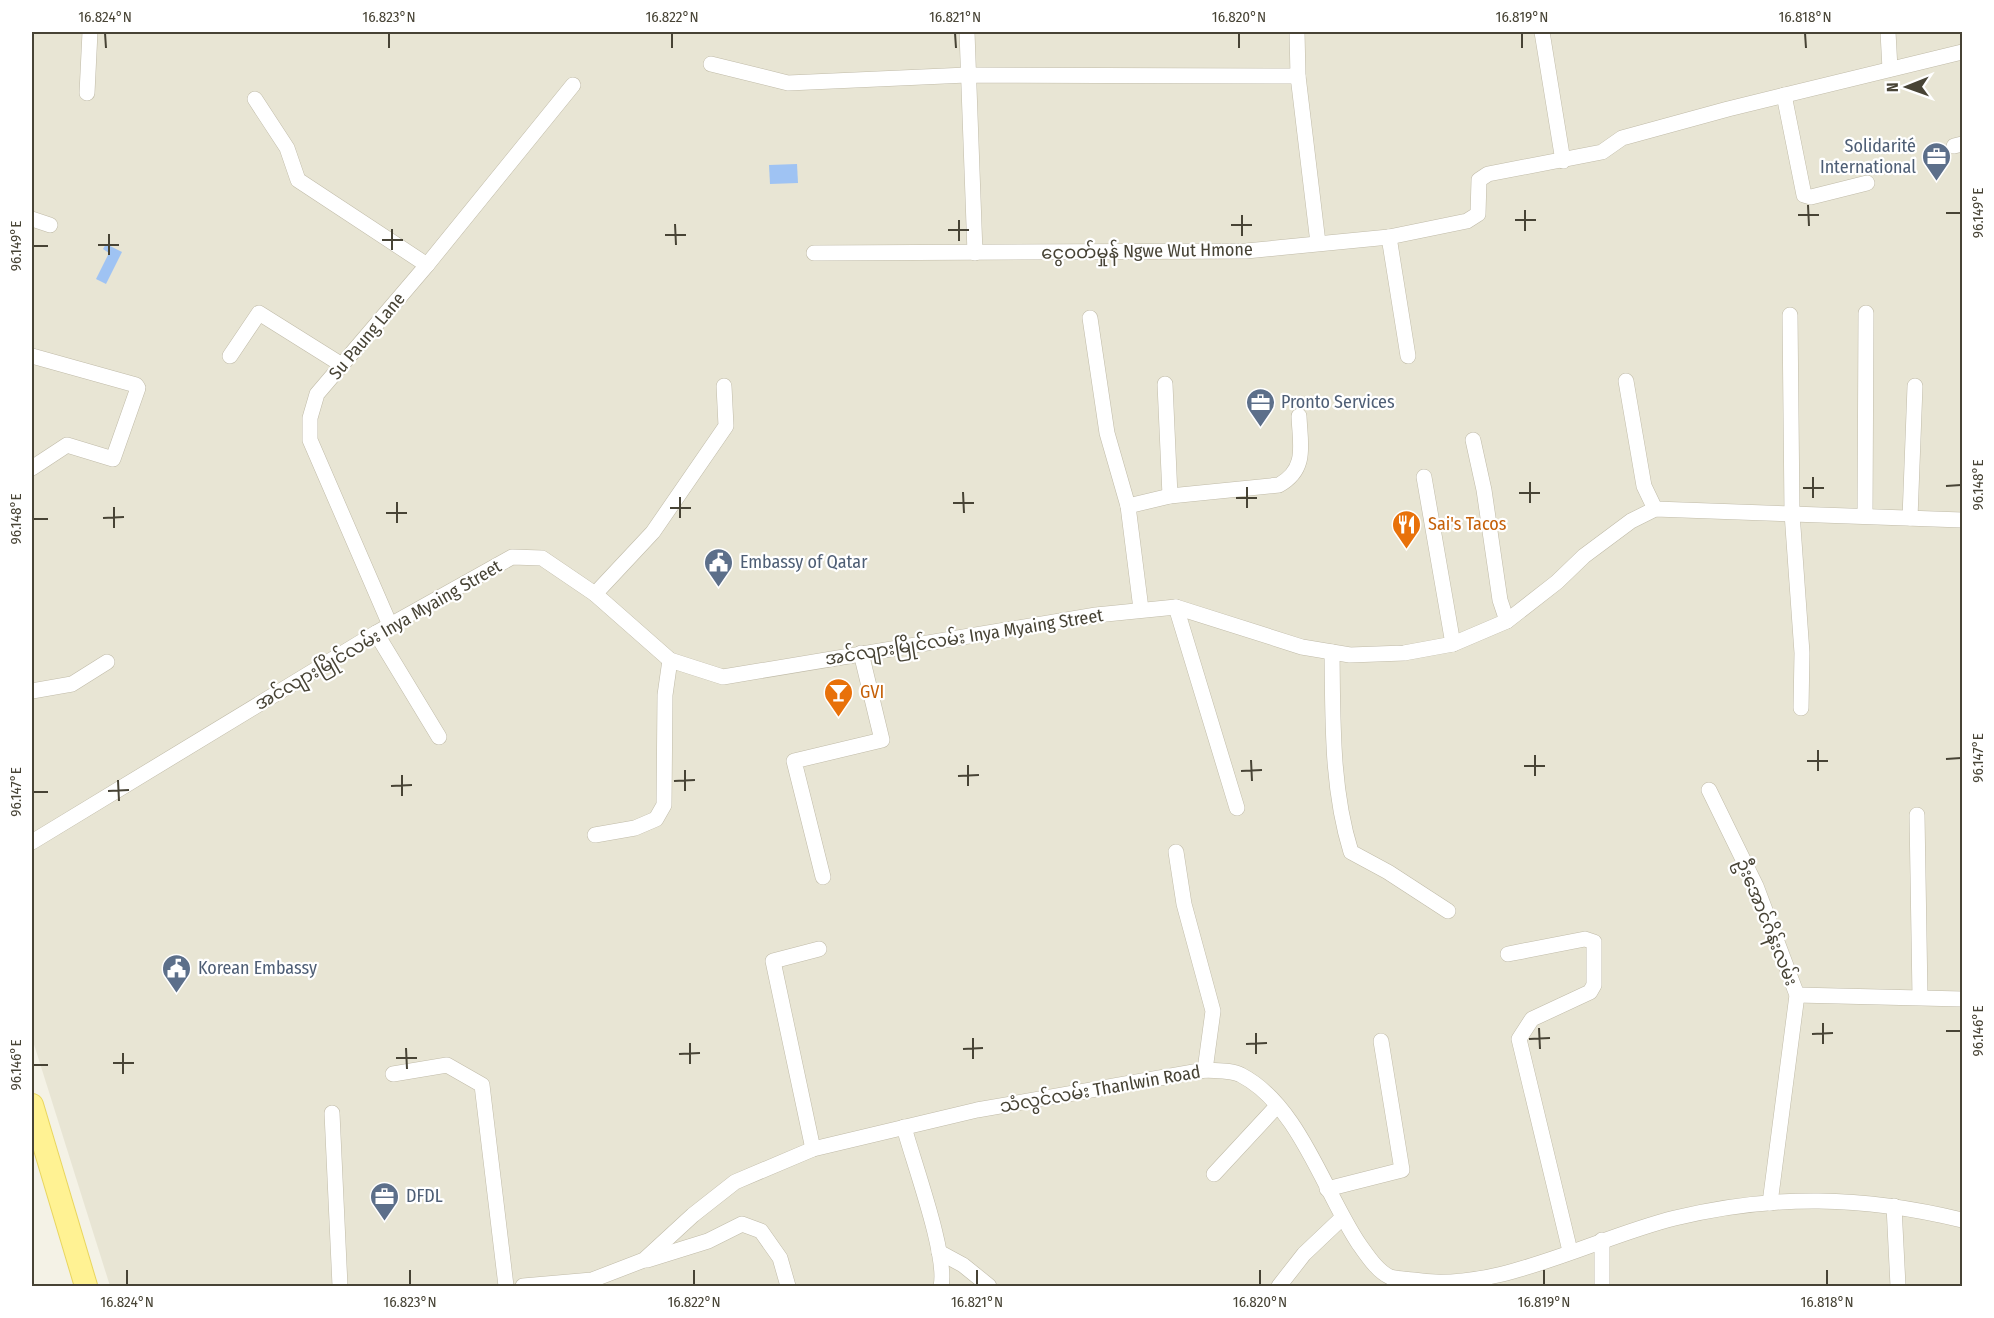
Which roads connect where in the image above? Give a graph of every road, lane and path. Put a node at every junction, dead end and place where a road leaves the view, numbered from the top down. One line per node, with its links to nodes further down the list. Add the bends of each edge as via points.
1 (90, 32): 12 (street)
2 (967, 32): 9 (street)
3 (1296, 32): 10 (street)
4 (1542, 32): 15 (street)
5 (1888, 32): 8 (street)
6 (1962, 52): 8 (street)
7 (711, 64): 9 (street, via 788,83)
8 (1890, 69): 13 (street)
9 (967, 75): 10 (street); 22 (street)
10 (1298, 76): 20 (street)
11 (573, 85): 23 (street, Su Paung Lane)
12 (87, 93)
13 (1784, 95): 15 (street, via 1622,138 1602,152); 16 (street, via 1804,195 1811,197)
14 (255, 99): 23 (street, via 287,148 298,180)
15 (1563, 161): 19 (street, ငွေဝတ်မှုန် Ngwe Wut Hmone, via 1488,174 1479,180 1478,214 1467,221)
16 (1867, 183)
17 (32, 219): 18 (street)
18 (50, 225)
19 (1389, 237): 20 (street, ငွေဝတ်မှုန် Ngwe Wut Hmone); 29 (street)
20 (1318, 243): 22 (street, ငွေဝတ်မှုန် Ngwe Wut Hmone, via 1246,251)
21 (814, 253): 22 (street, ငွေဝတ်မှုန် Ngwe Wut Hmone)
22 (975, 253)
23 (427, 265): 30 (street, Su Paung Lane)
24 (1866, 313): 43 (street)
25 (1790, 315): 42 (street)
26 (1090, 318): 40 (street, via 1107,434)
27 (32, 356): 37 (street, via 138,388 113,459 67,445)
28 (231, 356): 30 (street, via 259,314)
29 (1408, 356)
30 (342, 366): 50 (street, Su Paung Lane, via 317,394 310,418 310,440)
31 (1626, 381): 41 (street, via 1644,486)
32 (1165, 384): 39 (street)
33 (724, 386): 46 (street, via 726,426 653,532)
34 (1915, 386): 44 (street)
35 (1299, 416): 39 (street, via 1300,461 1292,478 1279,485 1253,489)
36 (1473, 440): 49 (street, via 1500,600)
37 (32, 468)
38 (1424, 477): 52 (street)
39 (1170, 496): 40 (street)
40 (1128, 506): 48 (street)
41 (1655, 509): 42 (street, အင်လျားမြိုင်လမ်း Inya Myaing Street); 49 (street, အင်လျားမြိုင်လမ်း Inya Myaing Street, via 1631,521 1584,556)
42 (1792, 513): 43 (street, အင်လျားမြိုင်လမ်း Inya Myaing Street); 58 (street, via 1802,653)
43 (1865, 516): 44 (street, အင်လျားမြိုင်လမ်း Inya Myaing Street)
44 (1910, 518): 45 (street, အင်လျားမြိုင်လမ်း Inya Myaing Street)
45 (1962, 520)
46 (595, 594): 50 (street, အင်လျားမြိုင်လမ်း Inya Myaing Street, via 542,558 512,557); 55 (street, အင်လျားမြိုင်လမ်း Inya Myaing Street)
47 (1176, 608): 48 (street, အင်လျားမြိုင်လမ်း Inya Myaing Street); 54 (street, အင်လျားမြိုင်လမ်း Inya Myaing Street, via 1302,647); 61 (street)
48 (1141, 609): 53 (street, အင်လျားမြိုင်လမ်း Inya Myaing Street)
49 (1507, 621): 52 (street, အင်လျားမြိုင်လမ်း Inya Myaing Street)
50 (390, 625): 51 (street, အင်လျားမြိုင်လမ်း Inya Myaing Street)
51 (376, 633): 59 (street); 64 (street, အင်လျားမြိုင်လမ်း Inya Myaing Street)
52 (1453, 644): 54 (street, အင်လျားမြိုင်လမ်း Inya Myaing Street, via 1404,653)
53 (861, 652): 55 (street, အင်လျားမြိုင်လမ်း Inya Myaing Street, via 723,677); 66 (street, via 882,740 794,761)
54 (1332, 652): 67 (street, via 1333,734 1342,822 1351,852)
55 (670, 660): 63 (street, via 664,695 664,805 656,819 635,828)
56 (108, 662): 57 (street, via 72,684)
57 (32, 691)
58 (1801, 708)
59 (440, 737)
60 (1709, 790): 70 (street, ဦးအောင်ဂိန်းလမ်း, via 1756,886)
61 (1237, 808)
62 (1917, 815): 71 (street)
63 (595, 835)
64 (32, 842)
65 (1176, 852): 74 (street, via 1184,904 1213,1011)
66 (823, 877)
67 (1448, 911)
68 (819, 949): 80 (street, via 773,961)
69 (1508, 954): 88 (street, via 1585,939 1594,942 1594,985 1590,992 1532,1019 1519,1039)
70 (1797, 995): 71 (street); 83 (street, ဦးအောင်ဂိန်းလမ်း)
71 (1920, 997): 72 (street)
72 (1962, 999)
73 (1381, 1041): 82 (street, via 1402,1170)
74 (1205, 1070): 77 (street, သံလွင်လမ်း Thanlwin Road, via 1239,1074); 79 (street, သံလွင်လမ်း Thanlwin Road, via 977,1110)
75 (393, 1074): 93 (street, via 447,1065 482,1085)
76 (32, 1106): 91 (main road)
77 (1277, 1106): 81 (street); 82 (street, သံလွင်လမ်း Thanlwin Road, via 1299,1134)
78 (332, 1113): 92 (street)
79 (904, 1127): 80 (street, သံလွင်လမ်း Thanlwin Road); 89 (street)
80 (813, 1149): 90 (street, သံလွင်လမ်း Thanlwin Road, via 735,1182)
81 (1214, 1174)
82 (1327, 1189): 85 (street, သံလွင်လမ်း Thanlwin Road)
83 (1770, 1203): 84 (street, သံလွင်လမ်း Thanlwin Road, via 1837,1200); 87 (street, သံလွင်လမ်း Thanlwin Road, via 1675,1218)
84 (1894, 1206): 86 (street, သံလွင်လမ်း Thanlwin Road); 100 (street)
85 (1342, 1218): 88 (street, သံလွင်လမ်း Thanlwin Road, via 1371,1260 1389,1276 1434,1284 1482,1280); 98 (street, via 1304,1254)
86 (1962, 1220)
87 (1602, 1240): 88 (street, သံလွင်လမ်း Thanlwin Road); 99 (street)
88 (1570, 1251)
89 (939, 1252): 96 (street); 97 (street, via 963,1265)
90 (644, 1260): 94 (street, သံလွင်လမ်း Thanlwin Road, via 592,1280); 95 (street, via 708,1241 742,1224 760,1231 780,1258)
91 (86, 1287)
92 (340, 1287)
93 (506, 1287)
94 (523, 1287)
95 (788, 1287)
96 (941, 1287)
97 (989, 1287)
98 (1279, 1287)
99 (1602, 1287)
100 (1898, 1287)

